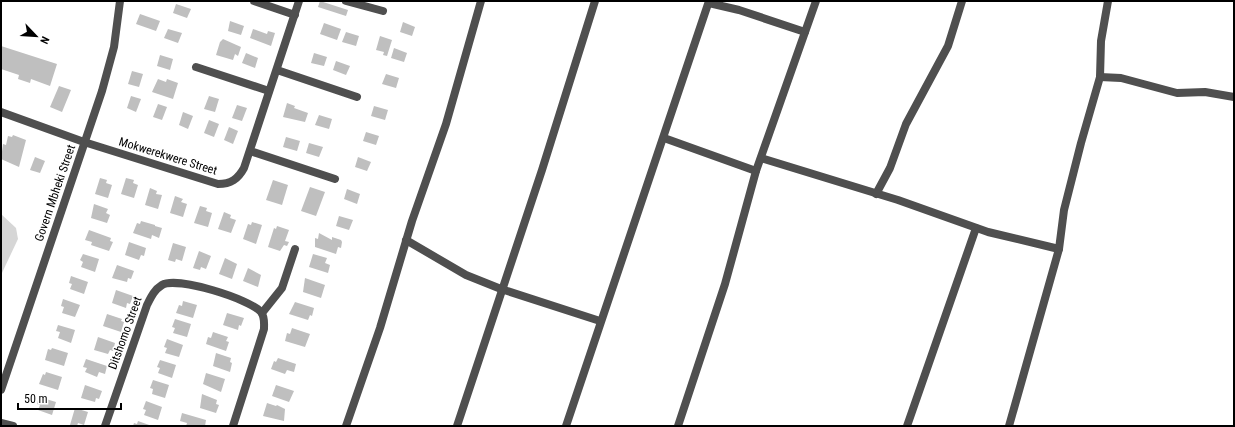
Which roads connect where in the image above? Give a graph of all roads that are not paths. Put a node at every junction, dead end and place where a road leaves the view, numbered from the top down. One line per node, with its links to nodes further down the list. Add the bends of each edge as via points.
1 (120, 1): 22 (street, Govern Mbheki Street, via 114,47)
2 (254, 1): 12 (street)
3 (299, 1): 12 (street, Mokwerekwere Street)
4 (346, 1): 11 (street)
5 (481, 1): 29 (street, via 446,124)
6 (595, 1): 32 (street)
7 (816, 1): 13 (street)
8 (962, 1): 27 (street, via 948,46 906,124 890,168)
9 (1108, 1): 16 (street, via 1101,41)
10 (709, 2): 13 (street); 21 (street)
11 (383, 11)
12 (295, 15): 15 (street, Mokwerekwere Street)
13 (805, 32): 24 (street)
14 (196, 67): 17 (street)
15 (277, 70): 17 (street, Mokwerekwere Street); 18 (street)
16 (1100, 77): 19 (street, via 1121,78 1177,93 1205,92); 31 (street, via 1080,143 1064,210)
17 (270, 91): 23 (street, Mokwerekwere Street)
18 (357, 96)
19 (1234, 97)
20 (1, 112): 22 (street, Mokwerekwere Street)
21 (664, 138): 25 (street); 34 (street)
22 (84, 142): 23 (street, Mokwerekwere Street, via 218,184 233,182 240,176); 35 (street, Govern Mbheki Street)
23 (250, 151): 26 (street)
24 (761, 158): 25 (street); 27 (street)
25 (756, 171): 43 (street, via 725,284)
26 (335, 179)
27 (876, 194): 28 (street)
28 (976, 228): 31 (street); 44 (street)
29 (406, 240): 32 (street, via 466,275); 40 (street, via 380,328)
30 (295, 249): 33 (street, via 282,288)
31 (1059, 250): 45 (street)
32 (501, 289): 34 (street); 41 (street)
33 (262, 313): 38 (street, Ditshomo Street, via 249,302 187,283 163,284 154,292 147,305); 39 (street, via 264,329)
34 (600, 321): 42 (street)
35 (1, 390)
36 (1, 423): 37 (street)
37 (13, 426)
38 (105, 426)
39 (233, 426)
40 (346, 426)
41 (457, 426)
42 (566, 426)
43 (678, 426)
44 (907, 426)
45 (1009, 426)

